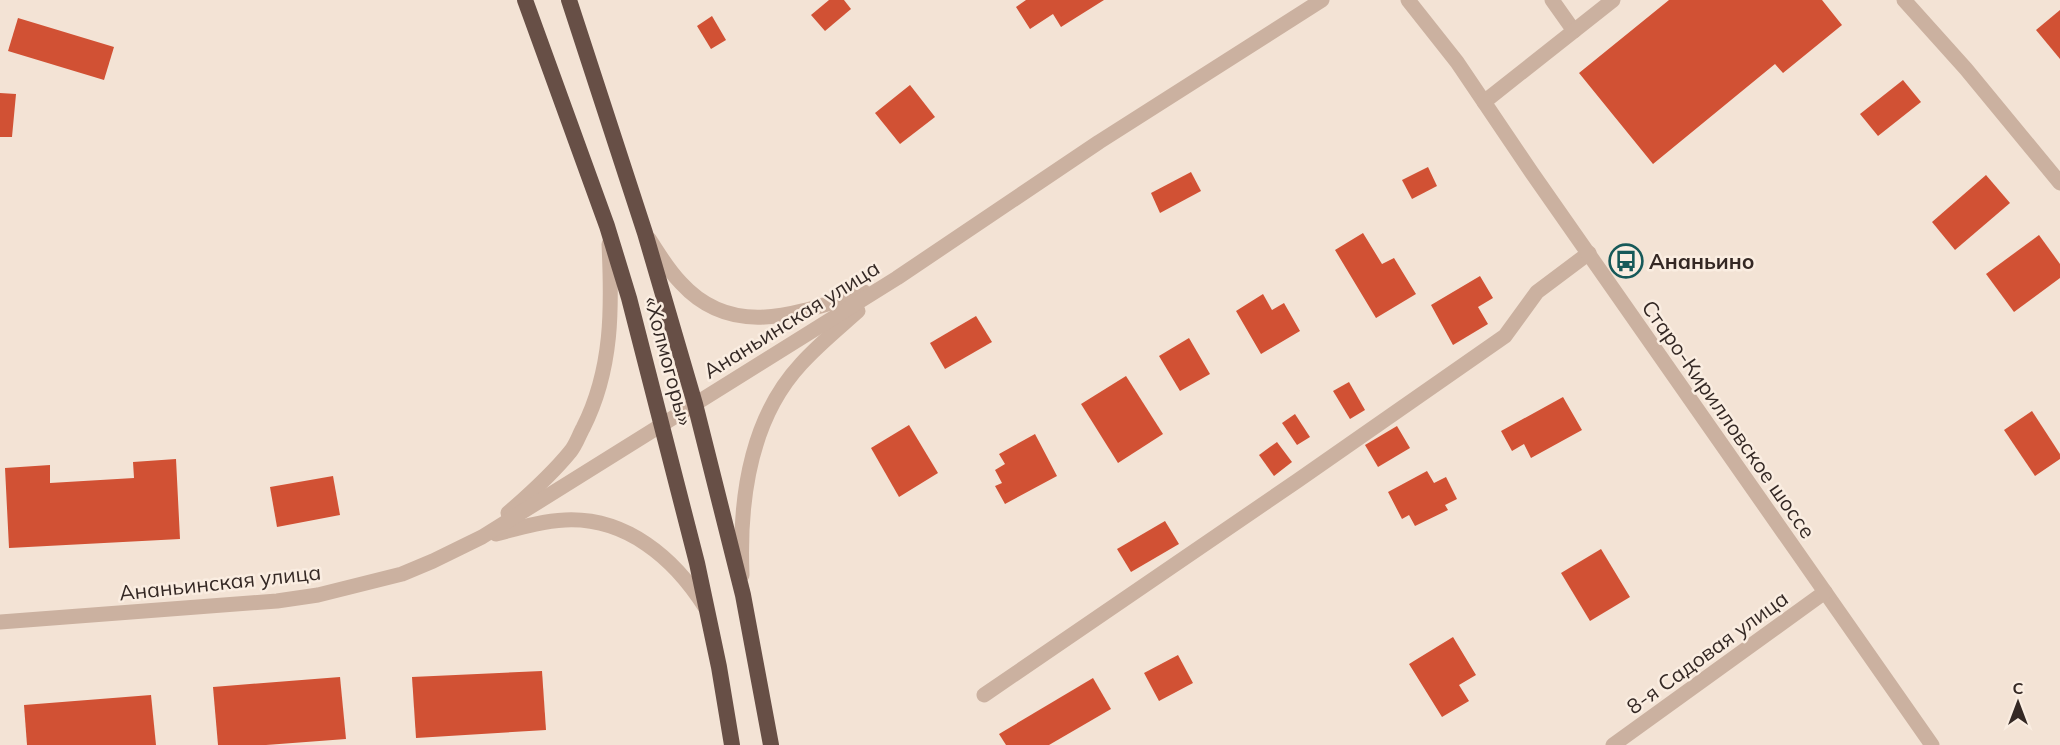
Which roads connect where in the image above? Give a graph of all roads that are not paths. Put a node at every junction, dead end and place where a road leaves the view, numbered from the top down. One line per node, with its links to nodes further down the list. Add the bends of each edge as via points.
1 (525, 0): 11 (highway, «Холмогоры»)
2 (569, 0): 12 (highway, «Холмогоры»)
3 (1322, 0): 14 (street, Ананьинская улица, via 1099,142)
4 (1408, 0): 9 (street, Старо-Кирилловское шоссе)
5 (1552, 0): 8 (street)
6 (1613, 0): 8 (street)
7 (1904, 0): 10 (street)
8 (1574, 31): 9 (street)
9 (1484, 102): 13 (street, Старо-Кирилловское шоссе)
10 (2060, 183)
11 (608, 226): 16 (highway, «Холмогоры»); 17 (street, via 612,295 608,356 594,406 572,450)
12 (645, 233): 14 (street, via 681,284 714,309 733,316 797,314); 15 (highway, «Холмогоры»)
13 (1589, 253): 18 (street, Старо-Кирилловское шоссе); 22 (street, via 1538,292 1505,336)
14 (887, 284): 15 (street, Ананьинская улица); 19 (street, via 800,365 774,402 753,453 746,483 741,541)
15 (695, 404): 16 (street, Ананьинская улица); 19 (highway, «Холмогоры»)
16 (663, 424): 17 (street, Ананьинская улица); 20 (highway, «Холмогоры»)
17 (482, 537): 20 (street, via 565,520 611,526 658,551 690,584); 21 (street, Ананьинская улица, via 402,574 318,595)
18 (1825, 592): 25 (street, 8-я Садовая улица); 26 (street, Старо-Кирилловское шоссе)
19 (743, 595): 24 (highway, «Холмогоры»)
20 (708, 611): 23 (highway, «Холмогоры»)
21 (0, 622)
22 (984, 695)
23 (732, 745)
24 (771, 745)
25 (1613, 745)
26 (1932, 745)

